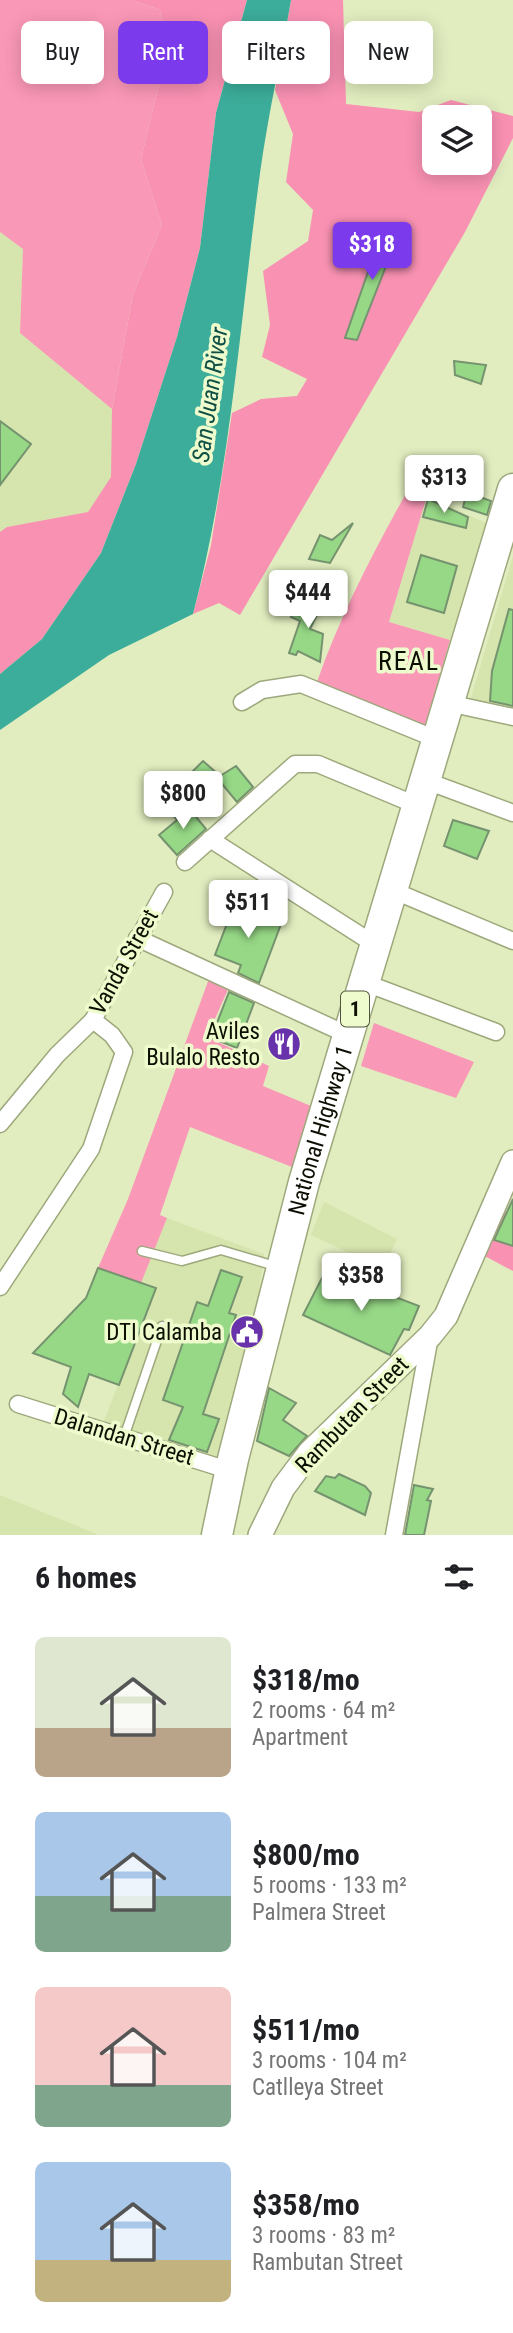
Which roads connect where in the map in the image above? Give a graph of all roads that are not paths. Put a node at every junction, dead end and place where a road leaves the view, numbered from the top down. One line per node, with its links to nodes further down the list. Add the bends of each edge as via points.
1 (513, 489): 3 (highway, National Highway 1 / 1)
2 (242, 702): 5 (street, via 262,690 301,684)
3 (448, 703): 4 (street); 5 (highway, National Highway 1 / 1)
4 (513, 717)
5 (436, 739): 6 (highway, National Highway 1 / 1)
6 (420, 793): 7 (street); 8 (street, via 318,764 295,764); 10 (highway, National Highway 1 / 1)
7 (513, 813)
8 (210, 839): 9 (street); 14 (street)
9 (185, 862)
10 (392, 890): 13 (street); 14 (highway, National Highway 1 / 1)
11 (163, 892): 12 (street, Vanda Street)
12 (137, 938): 16 (street, Vanda Street); 18 (street)
13 (513, 941)
14 (374, 944): 15 (highway, National Highway 1 / 1)
15 (363, 982): 17 (street); 18 (highway, National Highway 1 / 1)
16 (93, 1020): 19 (street, Vanda Street, via 57,1055); 24 (street, via 124,1052 96,1137)
17 (496, 1032)
18 (348, 1035): 23 (highway, National Highway 1 / 1)
19 (0, 1124)
20 (513, 1162): 21 (street, Rambutan Street)
21 (505, 1198): 26 (street, Rambutan Street, via 446,1316)
22 (142, 1251): 23 (lane, via 182,1261 220,1250)
23 (282, 1268): 29 (highway, National Highway 1 / 1)
24 (0, 1287)
25 (162, 1326): 28 (lane)
26 (430, 1336): 31 (street, Rambutan Street, via 310,1451 283,1488); 32 (street)
27 (18, 1404): 28 (street, Dalandan Street)
28 (124, 1437): 29 (street, Dalandan Street)
29 (230, 1471): 30 (highway, National Highway 1 / 1)
30 (217, 1535)
31 (260, 1535)
32 (394, 1535)

